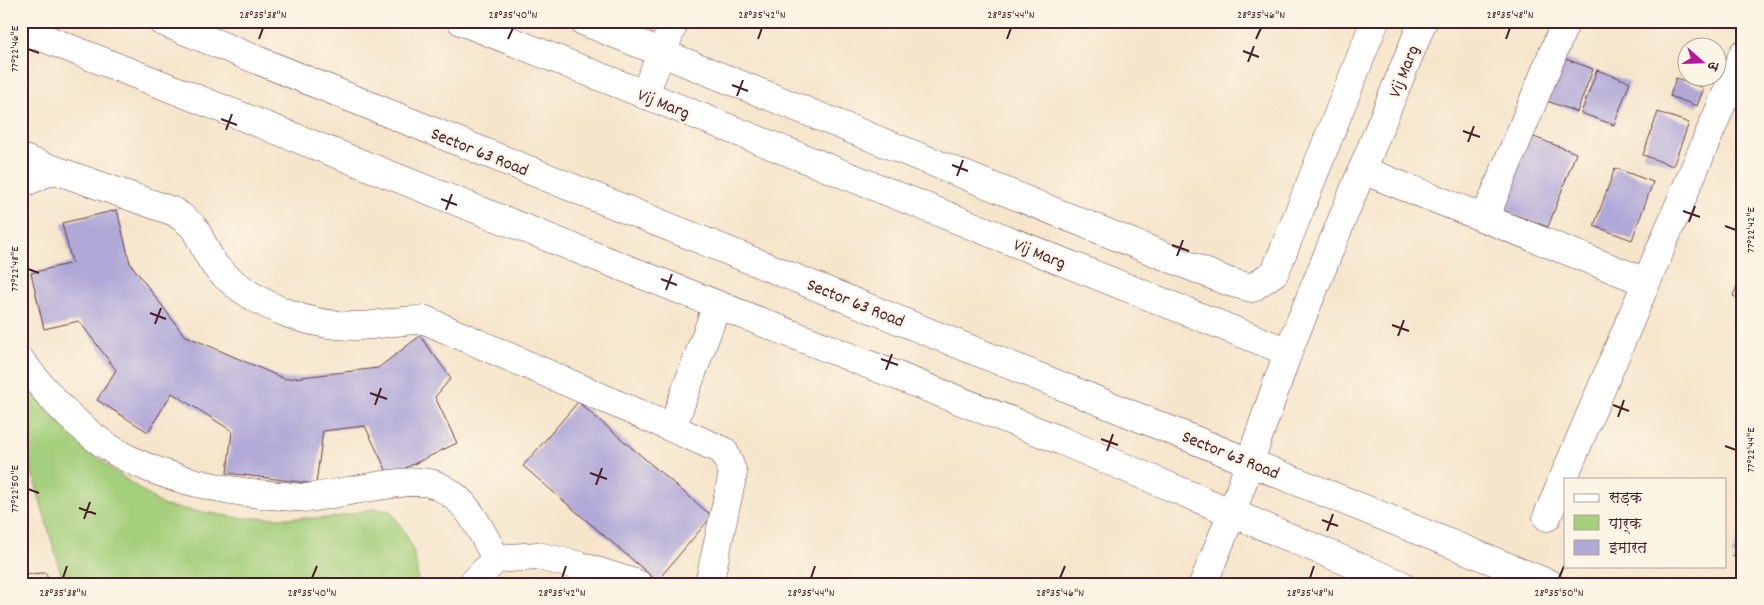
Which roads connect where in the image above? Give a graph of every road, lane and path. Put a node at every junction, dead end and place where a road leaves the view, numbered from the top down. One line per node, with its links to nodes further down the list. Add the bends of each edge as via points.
1 (161, 21): 22 (street, Sector 63 Road)
2 (461, 21): 11 (street, Vij Marg)
3 (583, 21): 9 (street)
4 (675, 21): 9 (street)
5 (1375, 21): 9 (street, via 1275,272 1252,288 1229,282)
6 (1424, 21): 14 (street, Vij Marg)
7 (1566, 21): 16 (street)
8 (21, 29): 18 (street)
9 (662, 53): 11 (street)
10 (1743, 54): 17 (street)
11 (644, 95): 19 (street, Vij Marg)
12 (21, 158): 13 (street)
13 (53, 170): 15 (street); 21 (street, via 175,212 193,227 217,267 248,294 299,319 361,326 408,319 425,320)
14 (1362, 170): 16 (street); 19 (street, Vij Marg)
15 (21, 184)
16 (1485, 218): 17 (street)
17 (1646, 282): 24 (street)
18 (717, 305): 21 (street); 23 (street, via 1062,441)
19 (1288, 352): 22 (street)
20 (21, 361): 25 (street, via 45,392 78,422 116,452 149,467 206,485 249,494 310,498 407,481 430,482 448,490 462,502)
21 (672, 428): 28 (street, via 724,451 733,473)
22 (1249, 462): 23 (street); 31 (street, Sector 63 Road)
23 (1232, 513): 29 (street); 30 (street)
24 (1547, 517)
25 (496, 559): 26 (street); 27 (street, via 538,556)
26 (472, 584)
27 (638, 584)
28 (709, 584)
29 (1202, 584)
30 (1400, 584)
31 (1550, 584)

